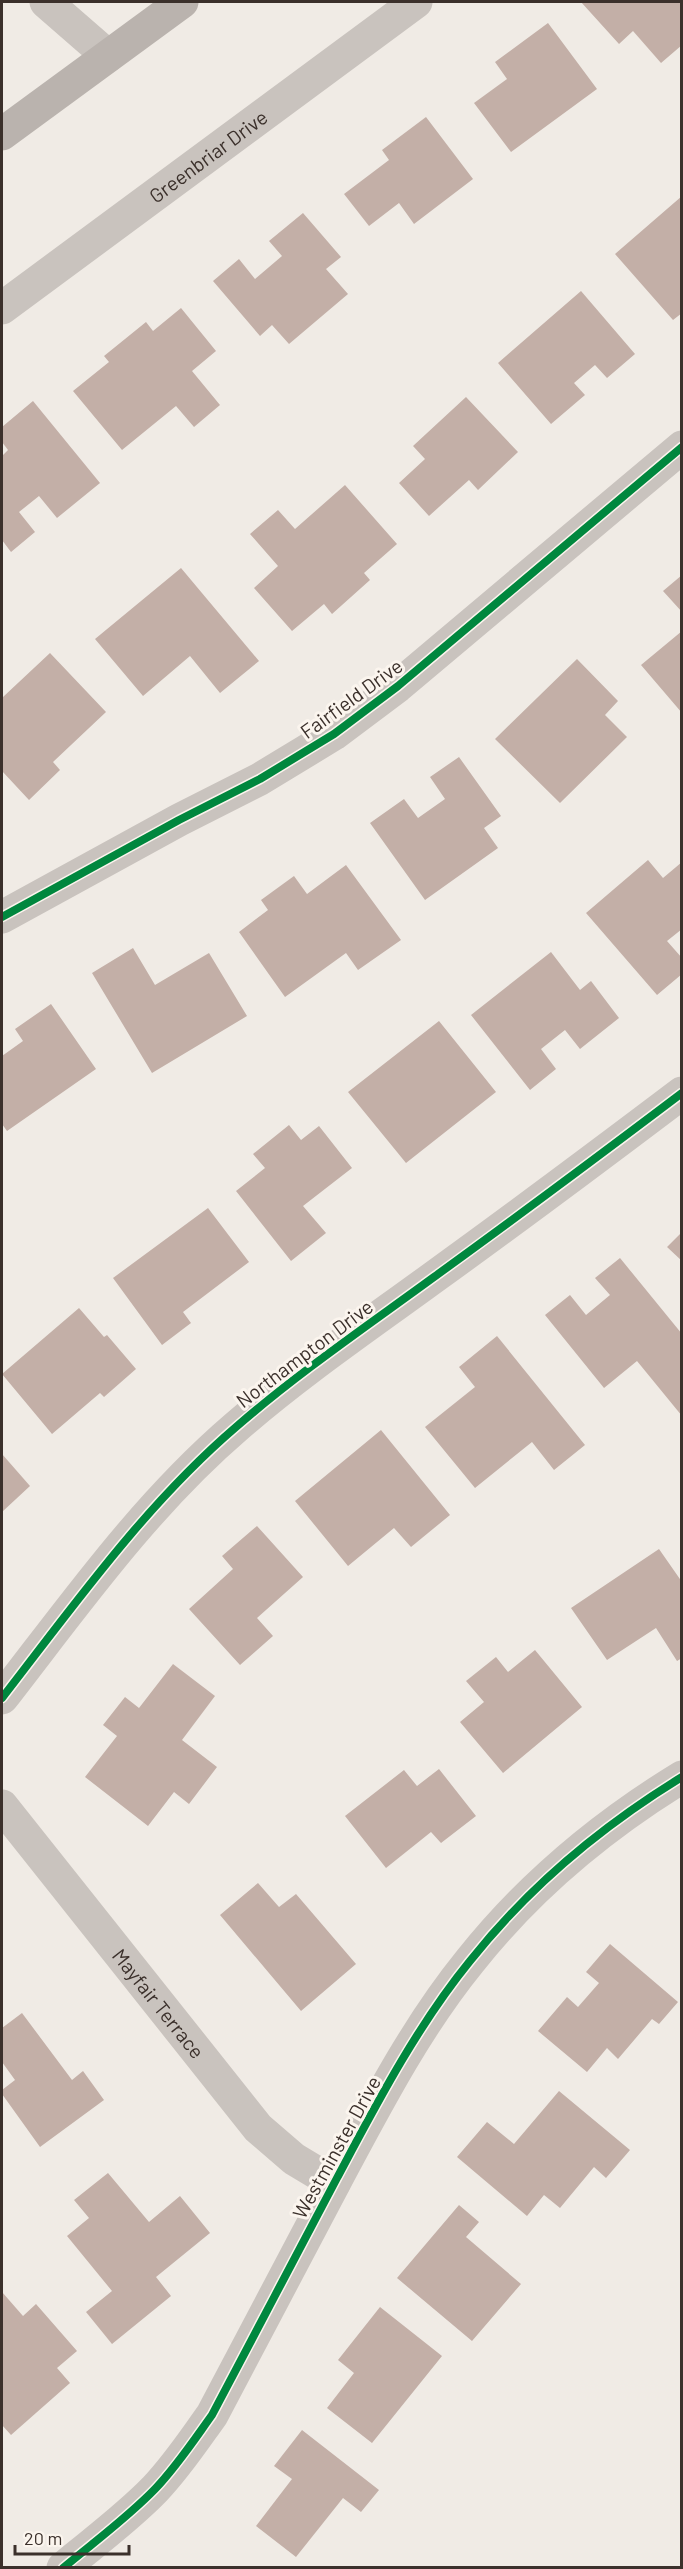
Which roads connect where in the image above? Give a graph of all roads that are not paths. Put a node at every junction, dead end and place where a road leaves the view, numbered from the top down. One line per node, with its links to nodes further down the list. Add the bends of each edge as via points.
1 (46, 2): 4 (street)
2 (182, 2): 4 (main road)
3 (416, 2): 6 (street, Greenbriar Drive)
4 (108, 56): 5 (main road)
5 (2, 134)
6 (2, 308)
7 (681, 447): 8 (street, Fairfield Drive, via 398,686 334,734 260,779)
8 (2, 916)
9 (681, 1093): 10 (street, Northampton Drive, via 315,1363 235,1427 176,1484 118,1549)
10 (2, 1698)
11 (681, 1777): 13 (street, Westminster Drive, via 637,1804 559,1867 468,1962 416,2038)
12 (2, 1806): 13 (street, Mayfair Terrace, via 258,2128 294,2159)
13 (334, 2183): 14 (street, Westminster Drive, via 212,2415 186,2453 121,2521)
14 (63, 2568)

